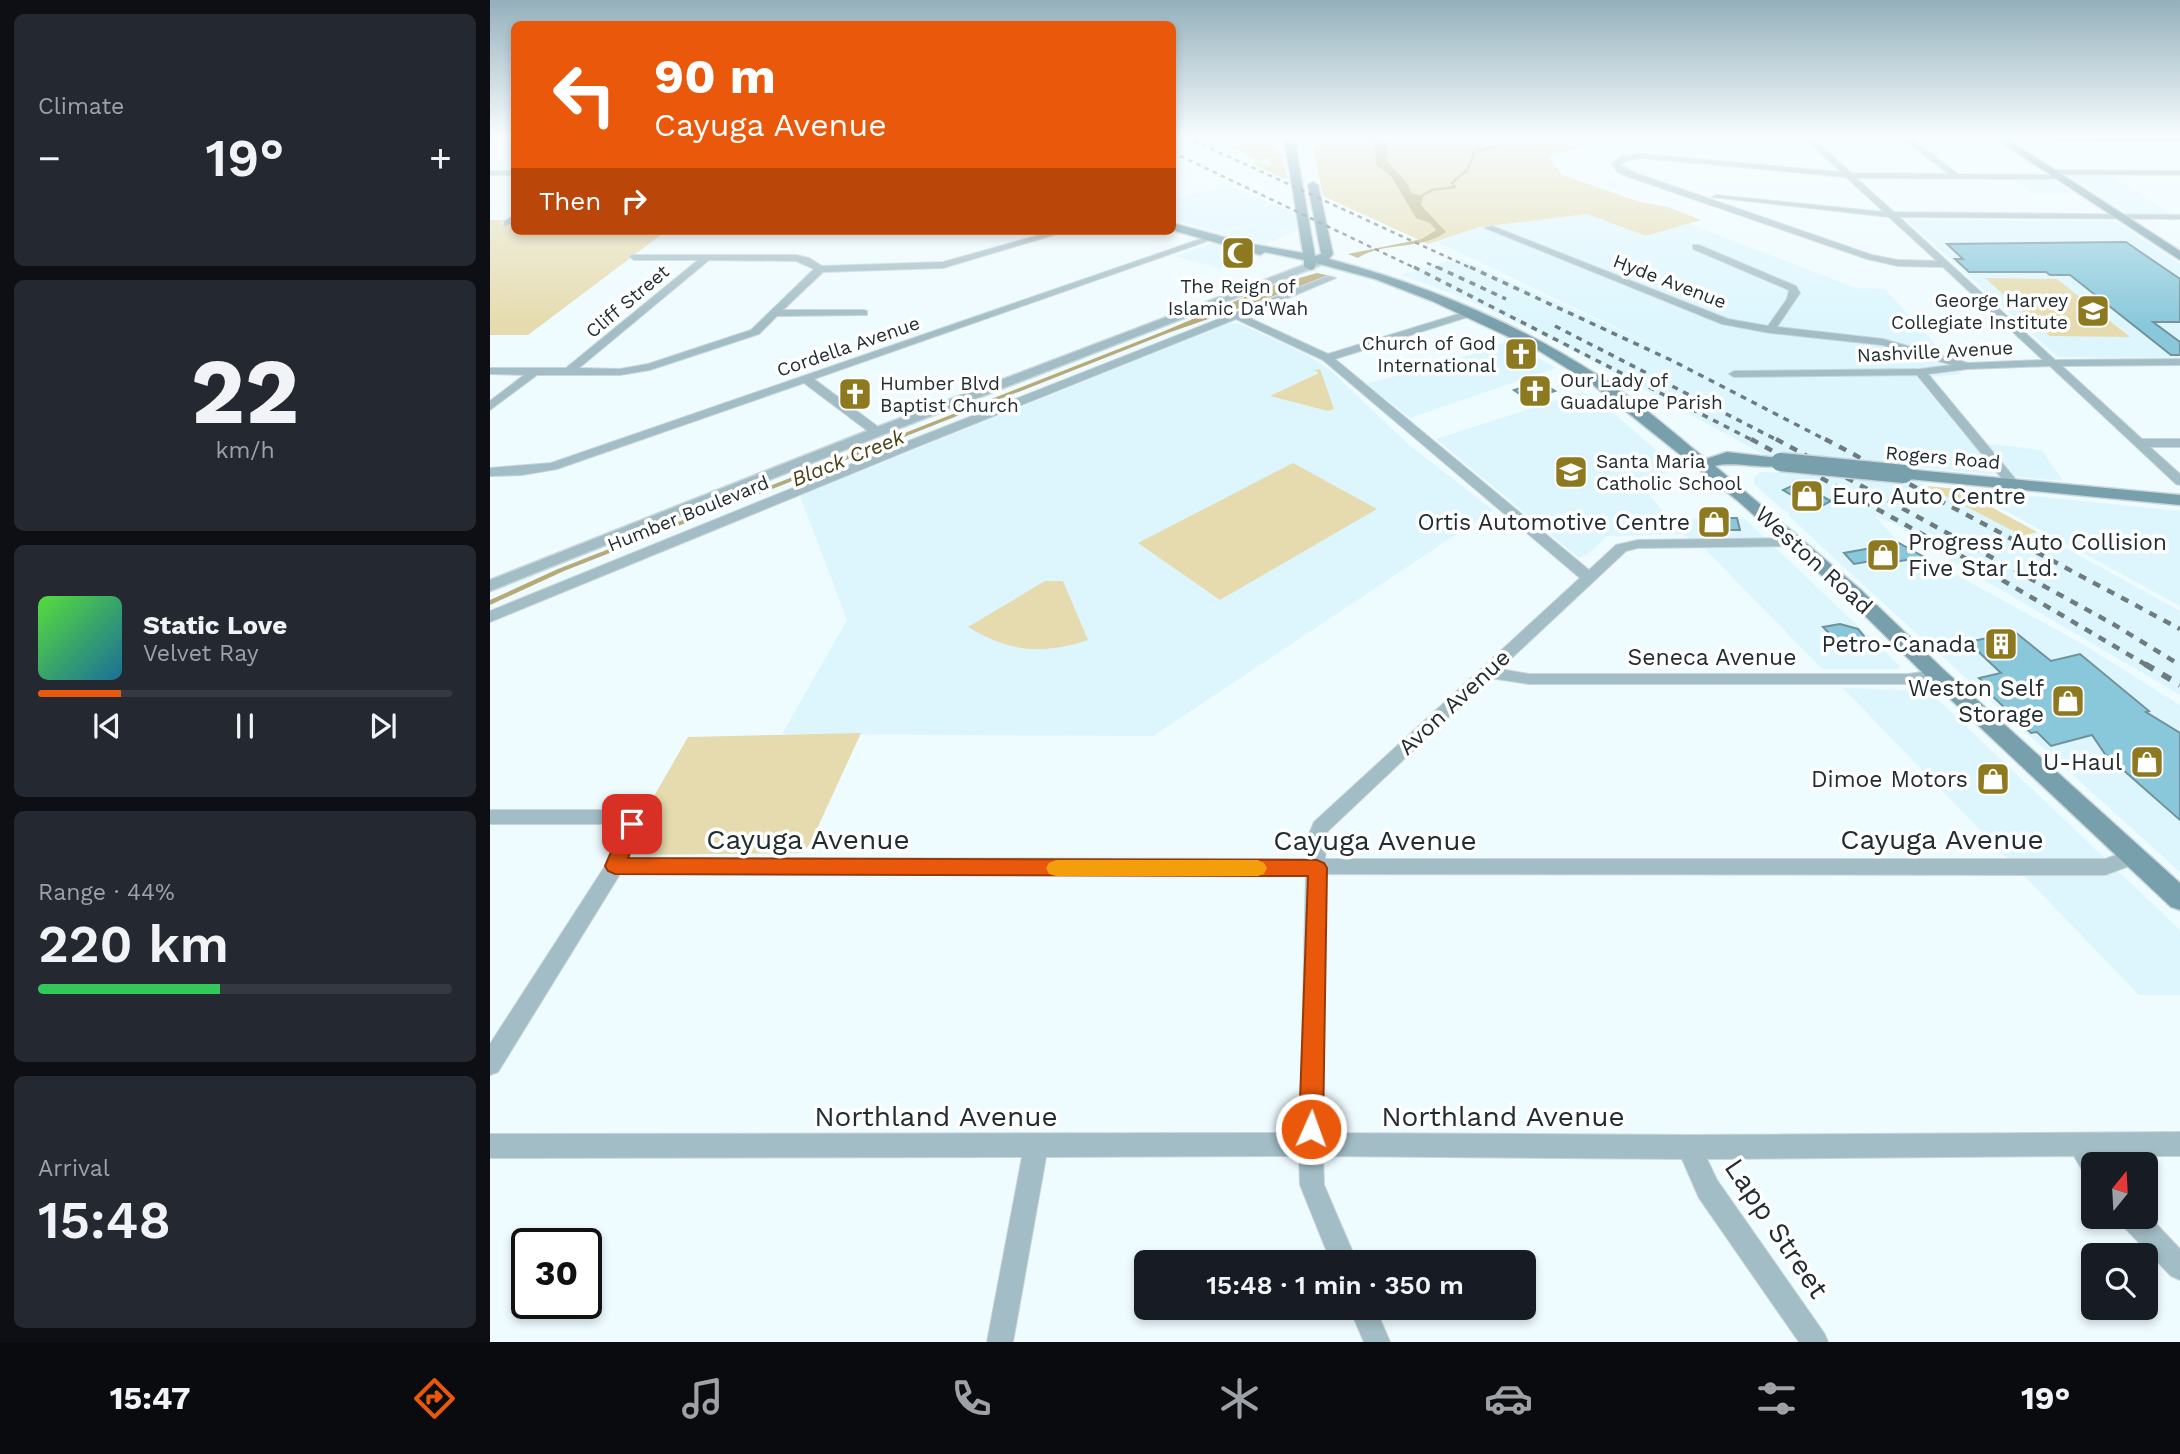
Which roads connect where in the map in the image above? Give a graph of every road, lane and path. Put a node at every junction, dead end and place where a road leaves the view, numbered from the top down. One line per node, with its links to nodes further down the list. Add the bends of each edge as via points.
1 (1301, 200): 14 (main road)
2 (1316, 200): 15 (main road)
3 (1705, 200): 23 (street, via 1880,260)
4 (1746, 200): 7 (street)
5 (1876, 200): 7 (street)
6 (2094, 200): 8 (main road)
7 (1891, 214): 8 (street); 23 (street)
8 (2119, 216): 9 (street); 19 (main road)
9 (2180, 217)
10 (1176, 227): 13 (main road, Weston Road)
11 (1489, 228): 32 (street, Hyde Avenue, via 1712,318)
12 (1049, 235): 24 (street, via 943,265)
13 (1215, 237): 16 (main road, Weston Road); 43 (street, Cordella Avenue)
14 (1308, 237): 18 (main road, via 1294,249); 22 (main road)
15 (1323, 237): 22 (main road, via 1326,254); 25 (main road, via 1339,257)
16 (1250, 246): 18 (main road, Weston Road); 22 (main road, Weston Road)
17 (1696, 247): 32 (street, via 1793,288 1792,299)
18 (1268, 248): 22 (main road, Weston Road)
19 (2180, 256)
20 (634, 257): 21 (street)
21 (706, 258): 24 (street, via 796,258); 40 (street, Cliff Street)
22 (1313, 262): 25 (main road, Weston Road); 27 (main road, Weston Road, via 1365,280); 45 (street, Humber Boulevard)
23 (1944, 264): 36 (street)
24 (820, 269): 28 (street)
25 (1379, 276): 27 (main road, Weston Road)
26 (1331, 278): 31 (street, Humber Boulevard)
27 (1401, 286): 30 (main road, Weston Road)
28 (775, 313): 29 (street); 40 (street, via 755,332 650,367)
29 (864, 313)
30 (1471, 313): 34 (street); 49 (main road, Weston Road, via 1546,349 1597,381)
31 (1236, 315): 34 (street); 58 (street, Humber Boulevard)
32 (1770, 330): 33 (street, Hyde Avenue, via 1870,340)
33 (1918, 351): 37 (street, Hyde Avenue); 41 (street, via 1927,364)
34 (1327, 358): 56 (street)
35 (2180, 362): 36 (street, Nashville Avenue)
36 (2052, 363): 37 (street, Nashville Avenue); 46 (street)
37 (1968, 366): 41 (street, Nashville Avenue)
38 (490, 371): 39 (street)
39 (534, 372): 40 (street); 44 (street)
40 (569, 372)
41 (1920, 372): 42 (street, Nashville Avenue); 52 (street)
42 (1734, 373)
43 (806, 379): 45 (street); 50 (street, Cordella Avenue, via 552,466)
44 (490, 407)
45 (877, 432): 57 (street, Humber Boulevard)
46 (2140, 443): 47 (street); 51 (street)
47 (2180, 443)
48 (1775, 462): 49 (main road, Rogers Road, via 1727,457); 52 (main road, Rogers Road, bridge); 53 (main road, via 1743,476)
49 (1703, 465): 53 (main road, Weston Road)
50 (490, 471)
51 (2180, 481)
52 (2013, 484): 54 (main road, Rogers Road)
53 (1744, 497): 55 (main road, Weston Road)
54 (2180, 500)
55 (1795, 542): 56 (street, Avon Avenue, via 1638,544 1621,548); 60 (main road, Weston Road)
56 (1588, 577): 59 (street, Avon Avenue)
57 (490, 586)
58 (490, 617)
59 (1486, 672): 60 (street, Seneca Avenue, via 1529,679 1908,679); 64 (street, Avon Avenue, via 1320,827)
60 (1937, 675): 62 (main road, Weston Road)
61 (490, 817): 63 (street, via 618,817 632,824)
62 (2133, 857): 64 (street, Cayuga Avenue, via 2105,867); 65 (main road, Weston Road)
63 (615, 866): 64 (street, Cayuga Avenue); 66 (street)
64 (1317, 868): 69 (street, Avon Avenue)
65 (2180, 899)
66 (490, 1064)
67 (2080, 1144): 68 (street, Northland Avenue); 72 (street, Northland Avenue); 73 (street)
68 (2180, 1144)
69 (1311, 1145): 71 (street, Northland Avenue); 72 (street, Northland Avenue); 75 (street, Avon Avenue, via 1312,1185)
70 (490, 1146): 71 (street, Northland Avenue)
71 (1036, 1146): 78 (street)
72 (1689, 1147): 80 (street, Lapp Street, via 1708,1189)
73 (2085, 1152)
74 (2143, 1229): 76 (street)
75 (1339, 1250)
76 (2180, 1267)
77 (1368, 1320): 79 (street)
78 (1000, 1342)
79 (1377, 1342)
80 (1815, 1342)

